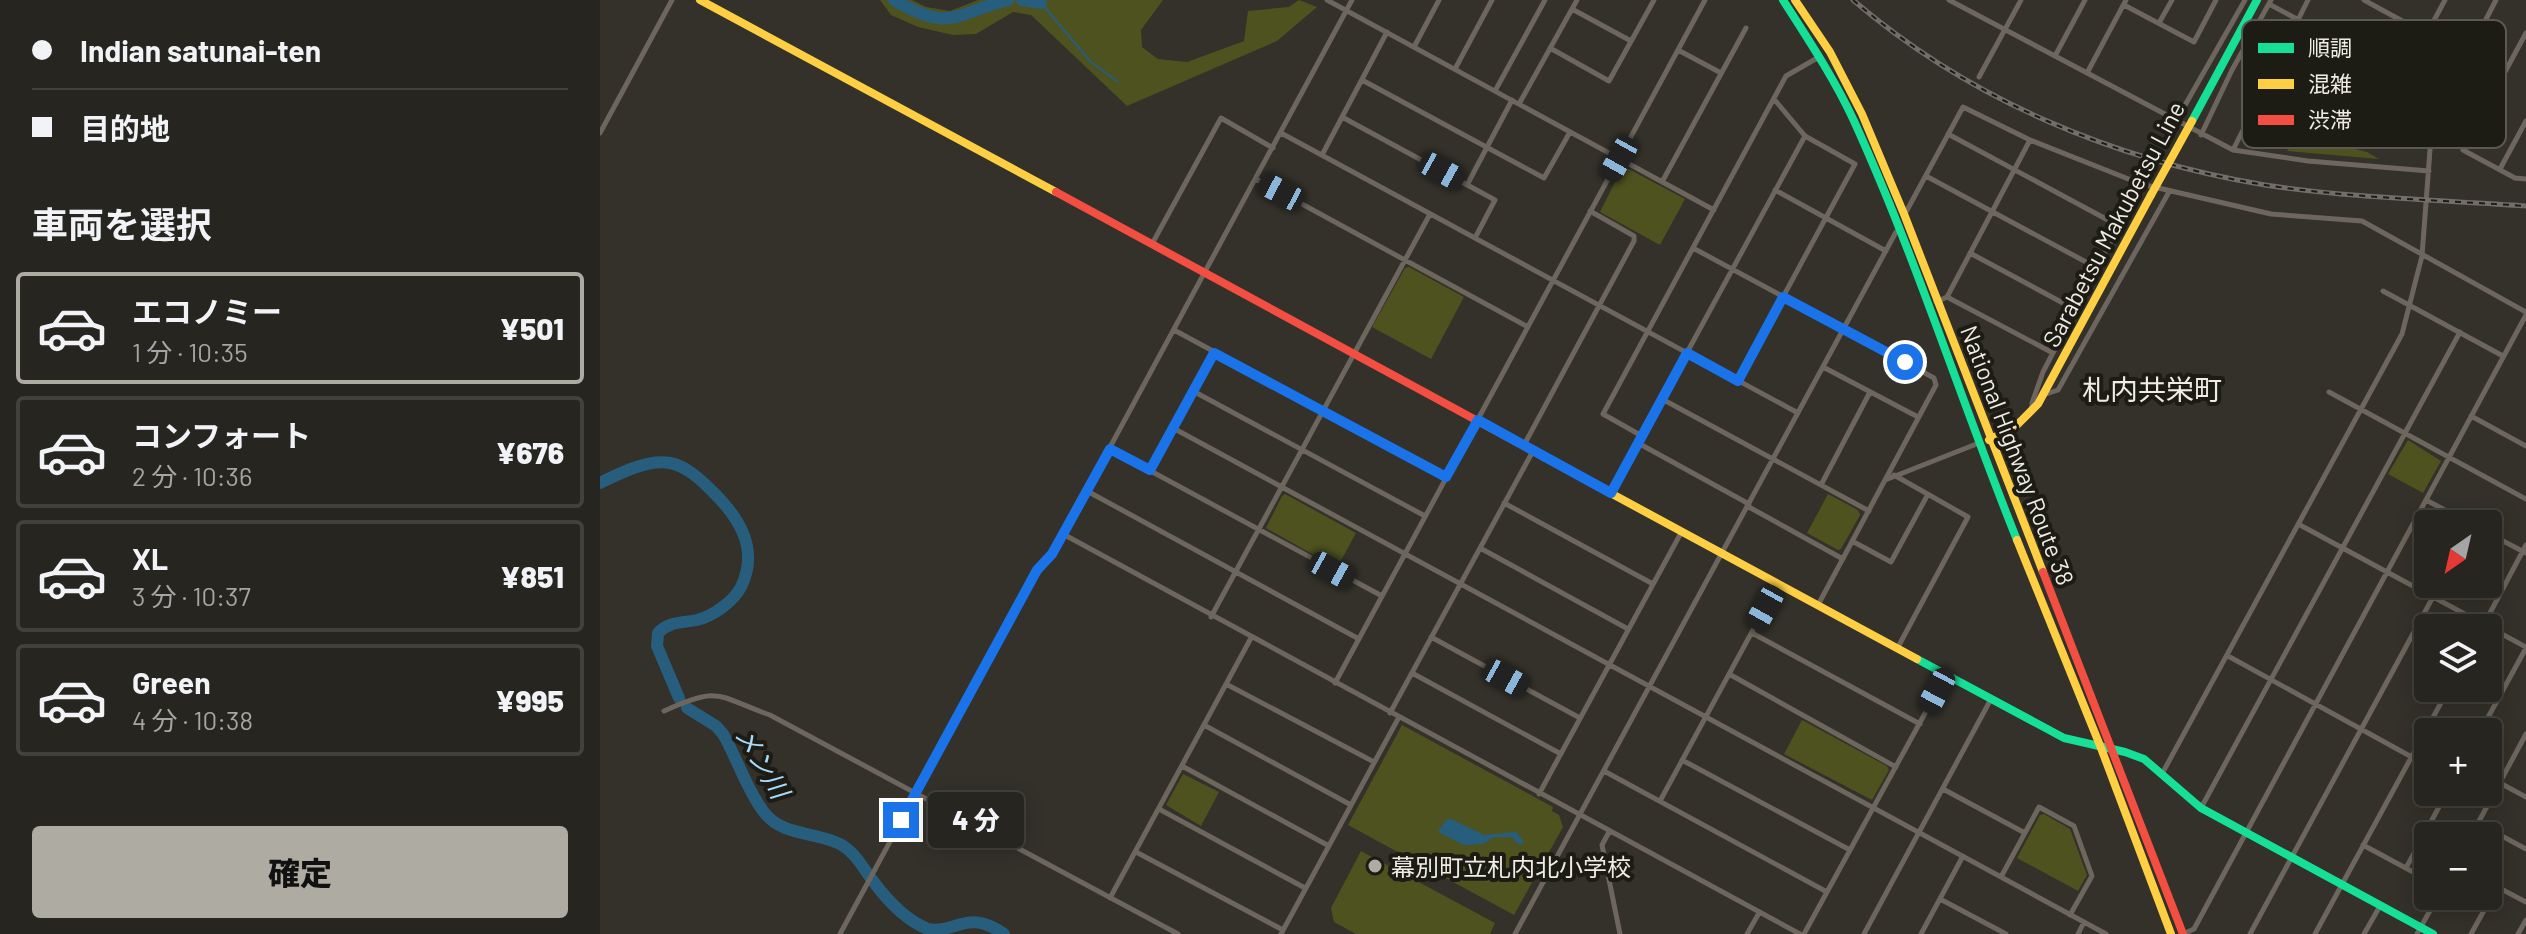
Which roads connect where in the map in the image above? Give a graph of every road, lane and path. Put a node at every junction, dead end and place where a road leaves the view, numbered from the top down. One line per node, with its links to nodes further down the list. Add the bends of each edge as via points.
1 (672, 0): 63 (street)
2 (700, 0): 96 (main road)
3 (1327, 0): 27 (street)
4 (1352, 0): 27 (street)
5 (1439, 0): 41 (street)
6 (1492, 0): 48 (street)
7 (1545, 0): 54 (street)
8 (1577, 0): 26 (street)
9 (1653, 0): 40 (street)
10 (1705, 0): 43 (street)
11 (1783, 0): 47 (main road, National Highway Route 38)
12 (1795, 0): 44 (main road, National Highway Route 38)
13 (2021, 0): 37 (street)
14 (2085, 0): 46 (street)
15 (2172, 0): 34 (street)
16 (2216, 0): 34 (street, via 2194,42)
17 (2245, 0): 59 (street)
18 (2257, 0): 29 (main road, Sarabetsu Makubetsu Line, bridge)
19 (2308, 0): 28 (street)
20 (2364, 0): 31 (street)
21 (2445, 0): 32 (street)
22 (2496, 0): 33 (street)
23 (1952, 1): 37 (street)
24 (2125, 2): 34 (street); 51 (street)
25 (2270, 2): 28 (street); 30 (street)
26 (1572, 8): 40 (street); 42 (street)
27 (1347, 11): 38 (street); 64 (street)
28 (2297, 19)
29 (2246, 20)
30 (2260, 20)
31 (2400, 20)
32 (2434, 20)
33 (2485, 20)
34 (2159, 23)
35 (1746, 28): 50 (street)
36 (2242, 28): 130 (main road, Sarabetsu Makubetsu Line, bridge)
37 (2005, 30): 46 (street); 52 (street)
38 (1387, 32): 41 (street); 53 (street)
39 (2526, 33): 49 (street)
40 (1631, 41): 42 (street, via 1609,81)
41 (1414, 47): 48 (street)
42 (1550, 48): 57 (street)
43 (1678, 50): 50 (street); 75 (street)
44 (1830, 52): 47 (street); 91 (main road, National Highway Route 38)
45 (2242, 52): 66 (street)
46 (2055, 56): 51 (street)
47 (1820, 57): 55 (street, via 1786,76); 94 (main road, National Highway Route 38, via 1853,119)
48 (1455, 69): 54 (street)
49 (2506, 70)
50 (1721, 73): 82 (street)
51 (2087, 73): 59 (street)
52 (1979, 77)
53 (1362, 80): 58 (street); 70 (street)
54 (1495, 91): 56 (street)
55 (1774, 99): 67 (street); 87 (street)
56 (1512, 100): 57 (street); 70 (street)
57 (1519, 104): 61 (street)
58 (1342, 117): 74 (street); 84 (street)
59 (2176, 121): 66 (street)
60 (2526, 121): 77 (street)
61 (1570, 132): 70 (street, via 1544,178); 75 (street)
62 (2242, 132): 73 (street)
63 (600, 133)
64 (1281, 133): 69 (street); 74 (street)
65 (1948, 134): 68 (street, via 1963,107); 76 (street); 79 (street)
66 (2201, 135): 73 (street)
67 (1805, 136): 85 (street); 92 (street, via 1855,164)
68 (2030, 140): 76 (street); 83 (street)
69 (1273, 148): 80 (street); 96 (street, via 1221,118)
70 (1487, 148): 84 (street)
71 (2430, 148): 78 (street)
72 (2464, 148): 77 (street)
73 (2233, 150): 78 (street)
74 (1322, 155): 90 (street)
75 (1619, 159): 82 (street); 88 (street)
76 (2014, 170): 89 (street); 93 (street)
77 (2500, 170): 81 (street)
78 (2429, 171): 100 (street)
79 (1926, 176): 89 (street); 91 (street)
80 (1256, 179): 101 (street); 104 (street)
81 (2526, 179)
82 (1662, 182): 87 (street)
83 (2141, 184): 86 (street); 93 (street)
84 (1467, 185): 95 (street, via 1495,200)
85 (1775, 190): 92 (street); 102 (street)
86 (2169, 192): 100 (street, via 2271,214 2362,221); 130 (street, via 2058,390)
87 (1714, 210): 97 (street)
88 (1590, 211): 105 (street); 110 (street, via 1634,236)
89 (1992, 212): 99 (street); 103 (street)
90 (1430, 214): 95 (street); 101 (street)
91 (1904, 214): 94 (street); 109 (main road, National Highway Route 38)
92 (1826, 218): 98 (street); 107 (street)
93 (2119, 226): 103 (street)
94 (1898, 228): 98 (street); 111 (main road, National Highway Route 38)
95 (1475, 238): 105 (street)
96 (1152, 244): 104 (main road)
97 (1693, 248): 102 (street); 118 (street)
98 (1886, 251): 116 (street)
99 (1970, 253): 108 (street); 113 (street)
100 (2422, 256): 112 (street); 114 (street)
101 (1405, 260): 115 (street); 123 (street)
102 (1732, 269): 107 (street); 121 (street)
103 (2099, 269): 113 (street)
104 (1204, 273): 117 (street); 123 (main road)
105 (1553, 281): 110 (street); 115 (street)
106 (2383, 291): 112 (street)
107 (1783, 297): 116 (street); 126 (street)
108 (1947, 297): 109 (street); 122 (street)
109 (1938, 302): 111 (street); 142 (main road, National Highway Route 38)
110 (1599, 305): 118 (street); 145 (street)
111 (1928, 306): 143 (main road, National Highway Route 38)
112 (2409, 306): 119 (street); 133 (street, via 2402,334)
113 (2076, 310): 122 (street)
114 (2526, 313): 124 (street)
115 (1528, 327): 138 (street)
116 (1843, 329): 125 (street); 137 (street, via 1934,378 1936,385)
117 (1174, 330): 120 (street); 147 (street)
118 (1648, 332): 121 (street); 141 (street, via 1603,414)
119 (2460, 332): 124 (street); 140 (street)
120 (1214, 353): 127 (street); 132 (street)
121 (1687, 353): 126 (street); 131 (street)
122 (2053, 353): 135 (street)
123 (1354, 354): 132 (street); 138 (main road)
124 (2503, 356): 136 (street)
125 (1823, 367): 128 (street); 134 (street)
126 (1738, 381): 134 (street)
127 (1193, 391): 139 (street); 148 (street)
128 (1870, 392): 137 (street); 156 (street)
129 (2329, 392): 133 (street)
130 (2043, 395): 135 (main road, Sarabetsu Makubetsu Line)
131 (1662, 399): 141 (street); 151 (street)
132 (1323, 411): 148 (street); 154 (street)
133 (2362, 411): 140 (street); 168 (street)
134 (1798, 413): 151 (street)
135 (2032, 413): 142 (main road, Sarabetsu Makubetsu Line)
136 (2471, 416): 146 (street); 150 (street)
137 (1918, 417): 155 (street)
138 (1478, 420): 145 (main road); 154 (street)
139 (1173, 428): 152 (street); 157 (street)
140 (2405, 434): 150 (street); 175 (street)
141 (1642, 436): 144 (street)
142 (1991, 439): 143 (main road, Sarabetsu Makubetsu Line); 224 (main road, National Highway Route 38)
143 (1980, 442): 153 (street); 223 (main road, National Highway Route 38)
144 (1638, 443): 159 (street); 164 (street)
145 (1524, 445): 149 (main road)
146 (2526, 446)
147 (1110, 449): 152 (street); 158 (street)
148 (1302, 450): 157 (street); 167 (street)
149 (1533, 450): 159 (main road); 163 (street)
150 (2449, 457): 161 (street); 162 (street)
151 (1773, 459): 156 (street); 164 (street)
152 (1150, 470): 169 (street)
153 (1894, 475): 155 (street); 160 (street)
154 (1446, 477): 167 (street)
155 (1885, 480): 166 (street)
156 (1821, 485): 166 (street)
157 (1281, 487): 169 (street); 178 (street)
158 (1087, 491): 171 (street); 181 (street)
159 (1611, 493): 170 (main road)
160 (1927, 496): 173 (street, via 1891,562); 200 (street, via 1968,517)
161 (2526, 499)
162 (2426, 500): 165 (street); 180 (street)
163 (1504, 503): 174 (street); 184 (street)
164 (1748, 505): 177 (street); 179 (street)
165 (2445, 510)
166 (1869, 511): 173 (street)
167 (1425, 516): 178 (street)
168 (2300, 525): 175 (street); 201 (street)
169 (1259, 529): 181 (street); 186 (street)
170 (1682, 531): 177 (main road); 184 (street)
171 (1063, 534): 192 (street); 237 (street, via 1037,570)
172 (2502, 539): 176 (street)
173 (1852, 541): 179 (street)
174 (1480, 548): 183 (street); 193 (street)
175 (2343, 548): 180 (street); 206 (street)
176 (2525, 550): 191 (street)
177 (1722, 552): 182 (main road); 209 (street)
178 (1405, 554): 183 (street); 186 (street)
179 (1843, 559): 189 (street)
180 (2386, 571): 185 (street); 212 (street)
181 (1236, 572): 192 (street); 198 (street)
182 (1778, 583): 189 (main road); 194 (street)
183 (1460, 584): 196 (street); 202 (street)
184 (1653, 584): 193 (street)
185 (2414, 586)
186 (1382, 596): 198 (street)
187 (2432, 598): 221 (street)
188 (2435, 598): 190 (street)
189 (1818, 605): 200 (main road)
190 (2462, 614)
191 (2490, 614)
192 (1211, 617): 197 (street)
193 (1628, 629): 202 (street)
194 (1751, 633): 204 (street); 219 (street)
195 (2502, 635): 199 (street)
196 (1431, 637): 203 (street); 217 (street)
197 (1251, 638): 207 (street); 208 (street)
198 (1359, 639): 207 (street)
199 (2526, 647): 218 (street)
200 (1898, 648): 205 (main road)
201 (2228, 656): 206 (street); 233 (street)
202 (1609, 664): 209 (street); 217 (street)
203 (1412, 673): 214 (street); 225 (street)
204 (1729, 674): 216 (street); 231 (street)
205 (1946, 674): 210 (main road); 219 (street)
206 (2271, 680): 212 (street); 244 (street)
207 (1335, 683): 214 (street)
208 (1226, 684): 220 (street); 229 (street)
209 (1650, 687): 216 (street); 232 (street)
210 (1991, 698): 223 (main road, via 2064,738); 236 (street)
211 (2441, 702): 226 (street)
212 (2315, 704): 221 (street); 250 (street)
213 (664, 711): 237 (street, via 696,696 718,694 770,715)
214 (1390, 713): 215 (street)
215 (1399, 717): 229 (street); 238 (street)
216 (1706, 717): 228 (street); 243 (street)
217 (1580, 718): 225 (street)
218 (2488, 718)
219 (1920, 724): 231 (street)
220 (1204, 725): 230 (street); 241 (street)
221 (2361, 729): 226 (street); 258 (street)
222 (2526, 734): 234 (street)
223 (2101, 748): 224 (main road); 289 (main road, National Highway Route 38)
224 (2114, 751): 233 (main road, via 2140,757); 290 (main road, National Highway Route 38)
225 (1561, 754): 238 (street)
226 (2411, 757): 227 (street); 252 (street)
227 (2414, 759)
228 (1682, 760): 240 (street); 255 (street)
229 (1374, 762): 241 (street)
230 (1182, 766): 245 (street); 253 (street)
231 (1896, 767): 243 (street)
232 (1604, 771): 240 (street); 246 (street)
233 (2163, 772): 244 (main road)
234 (2502, 779)
235 (2502, 784): 239 (street)
236 (1943, 789): 248 (street); 249 (street)
237 (915, 793): 266 (street); 278 (street)
238 (1539, 794): 246 (street)
239 (2526, 797)
240 (1660, 801): 265 (street)
241 (1351, 805): 253 (street)
242 (2439, 806): 259 (street)
243 (1873, 808): 248 (street); 255 (street)
244 (2201, 808): 250 (main road)
245 (1159, 809): 256 (street); 263 (street)
246 (1580, 816): 247 (street); 280 (street)
247 (1609, 832): 272 (street); 281 (street, via 1602,845)
248 (1919, 833): 257 (street); 284 (street)
249 (2025, 833): 261 (street); 273 (street, via 2039,807 2074,826 2092,876)
250 (2246, 833): 258 (main road); 290 (street, via 2194,929)
251 (2502, 836): 254 (street)
252 (2363, 845): 259 (street); 262 (street)
253 (1329, 846): 263 (street)
254 (2526, 849)
255 (1850, 850): 265 (street)
256 (1136, 852): 266 (street); 277 (street)
257 (1963, 856): 261 (street); 267 (street)
258 (2292, 857): 262 (main road); 291 (street)
259 (2406, 868): 260 (street)
260 (2414, 872)
261 (2001, 877): 273 (street)
262 (2342, 885): 269 (main road); 292 (street)
263 (1305, 888): 277 (street)
264 (2502, 890): 268 (street)
265 (1827, 892): 283 (street)
266 (1110, 898): 279 (street)
267 (1940, 899): 285 (street); 286 (street)
268 (2526, 902)
269 (2380, 906): 276 (main road); 293 (street)
270 (2430, 910): 276 (street)
271 (2484, 910): 295 (street)
272 (1759, 913): 282 (street); 283 (street)
273 (2070, 915): 274 (street)
274 (2084, 922): 287 (street); 288 (street)
275 (2525, 924): 296 (street)
276 (2419, 931): 294 (main road)
277 (1282, 932)
278 (840, 934)
279 (1178, 934)
280 (1515, 934)
281 (1620, 934)
282 (1747, 934)
283 (1802, 934)
284 (1864, 934)
285 (1921, 934)
286 (2006, 934)
287 (2078, 934)
288 (2106, 934)
289 (2171, 934)
290 (2183, 934)
291 (2250, 934)
292 (2315, 934)
293 (2364, 934)
294 (2433, 934)
295 (2471, 934)
296 (2518, 934)

